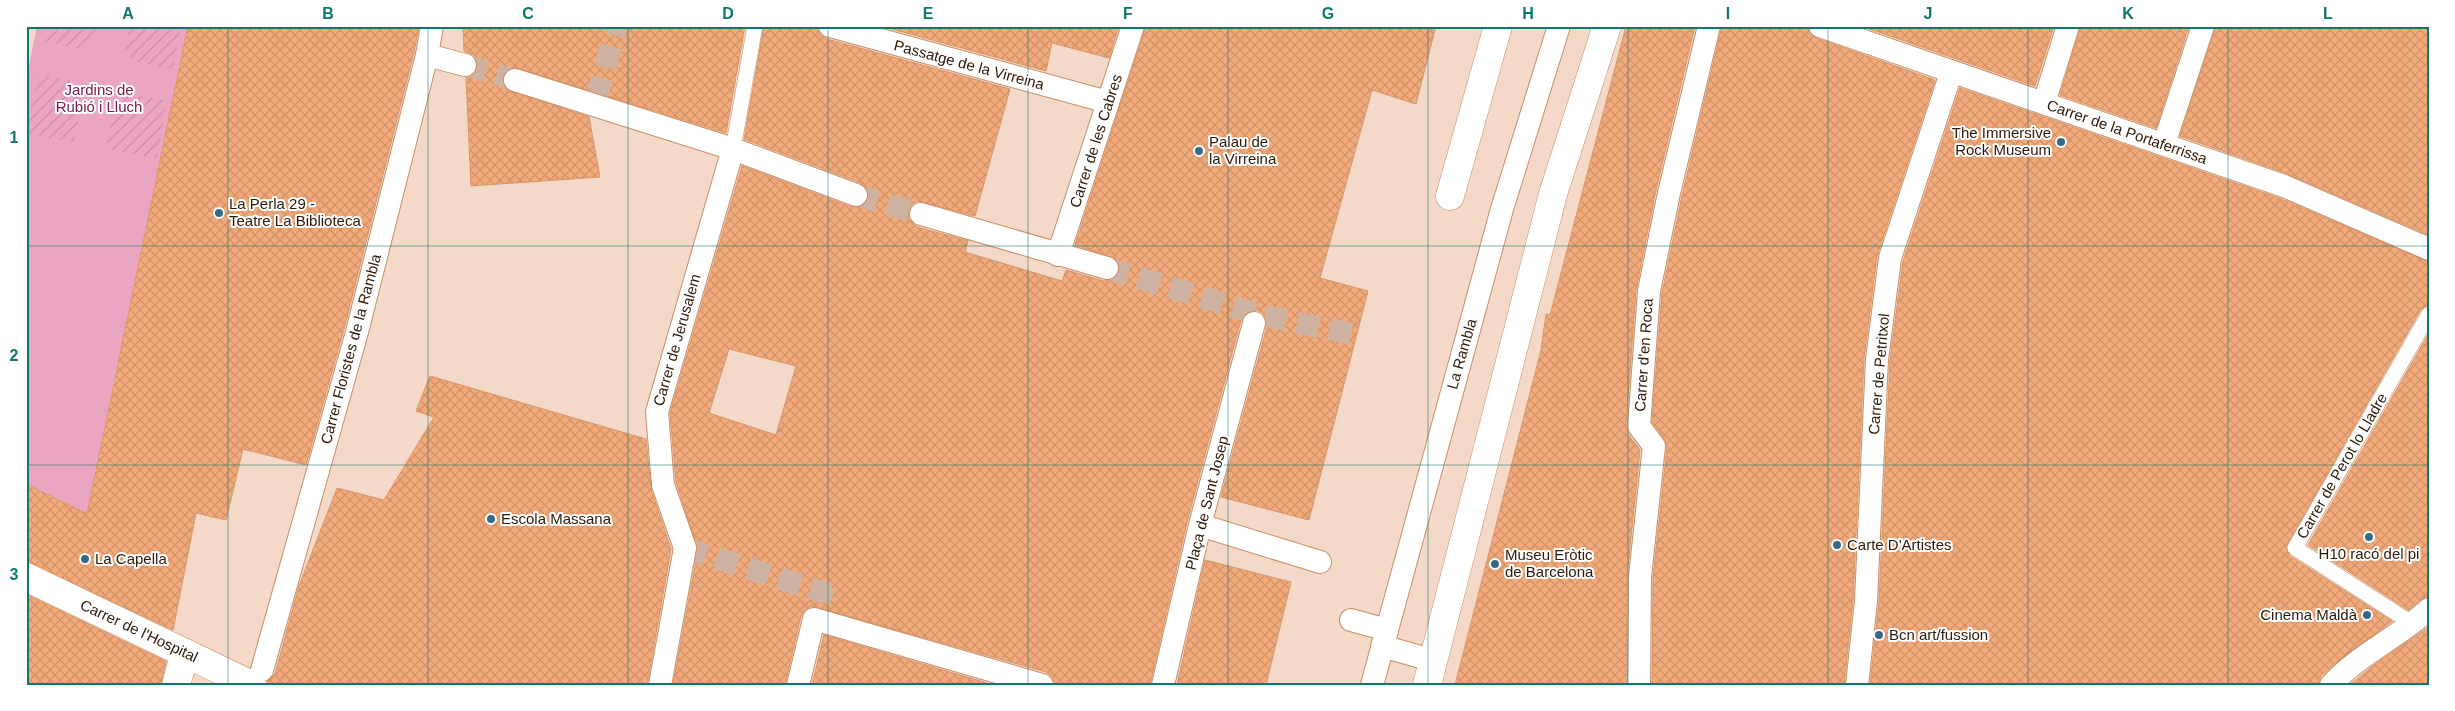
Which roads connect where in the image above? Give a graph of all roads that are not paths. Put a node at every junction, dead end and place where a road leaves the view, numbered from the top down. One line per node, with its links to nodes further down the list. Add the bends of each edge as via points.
1 (432, 26): 12 (street, Carrer Floristes de la Rambla)
2 (755, 26): 19 (lane, Carrer de Jerusalem)
3 (830, 26): 16 (street, Passatge de la Virreina)
4 (1133, 26): 16 (street, Carrer de les Cabres)
5 (1498, 26): 21 (street)
6 (1559, 26): 33 (street, La Rambla, via 1502,209)
7 (1607, 26): 43 (street, via 1553,194)
8 (1709, 26): 44 (street, Carrer d'en Roca, via 1649,291 1639,426 1654,446 1640,577)
9 (1820, 26): 14 (street, Carrer de la Portaferrissa)
10 (2068, 26): 17 (street)
11 (2203, 26): 18 (street)
12 (428, 54): 13 (street); 36 (street, Carrer Floristes de la Rambla, via 357,332)
13 (465, 65)
14 (1951, 72): 17 (street, Carrer de la Portaferrissa); 45 (street, Carrer de Petritxol, via 1890,258 1877,359 1866,601)
15 (515, 80): 19 (street, via 595,102)
16 (1108, 102): 24 (street, Carrer de les Cabres)
17 (2044, 103): 18 (street, Carrer de la Portaferrissa)
18 (2164, 144): 23 (street, Carrer de la Portaferrissa, via 2284,186)
19 (733, 149): 20 (street); 38 (street, Carrer de Jerusalem, via 656,412 663,486 686,548)
20 (856, 195)
21 (1450, 196)
22 (921, 214): 24 (street)
23 (2429, 249)
24 (1058, 255): 25 (street)
25 (1107, 268)
26 (2429, 314): 31 (lane, Carrer de Perot lo Lladre, via 2295,548)
27 (1254, 323): 28 (street, Plaça de Sant Josep)
28 (1200, 525): 29 (street); 41 (street, Plaça de Sant Josep)
29 (1320, 562)
30 (26, 577): 34 (street, Carrer de l'Hospital)
31 (2421, 616): 46 (street, via 2343,672)
32 (1351, 620): 33 (street)
33 (1385, 638): 35 (street); 42 (street, La Rambla)
34 (185, 653): 36 (street, Carrer de l'Hospital); 37 (street)
35 (1424, 658)
36 (257, 677)
37 (176, 685)
38 (660, 685)
39 (798, 685): 40 (street, via 814,619 1007,678)
40 (1042, 685)
41 (1162, 685)
42 (1372, 685)
43 (1427, 685)
44 (1639, 685)
45 (1857, 685)
46 (2332, 685)

